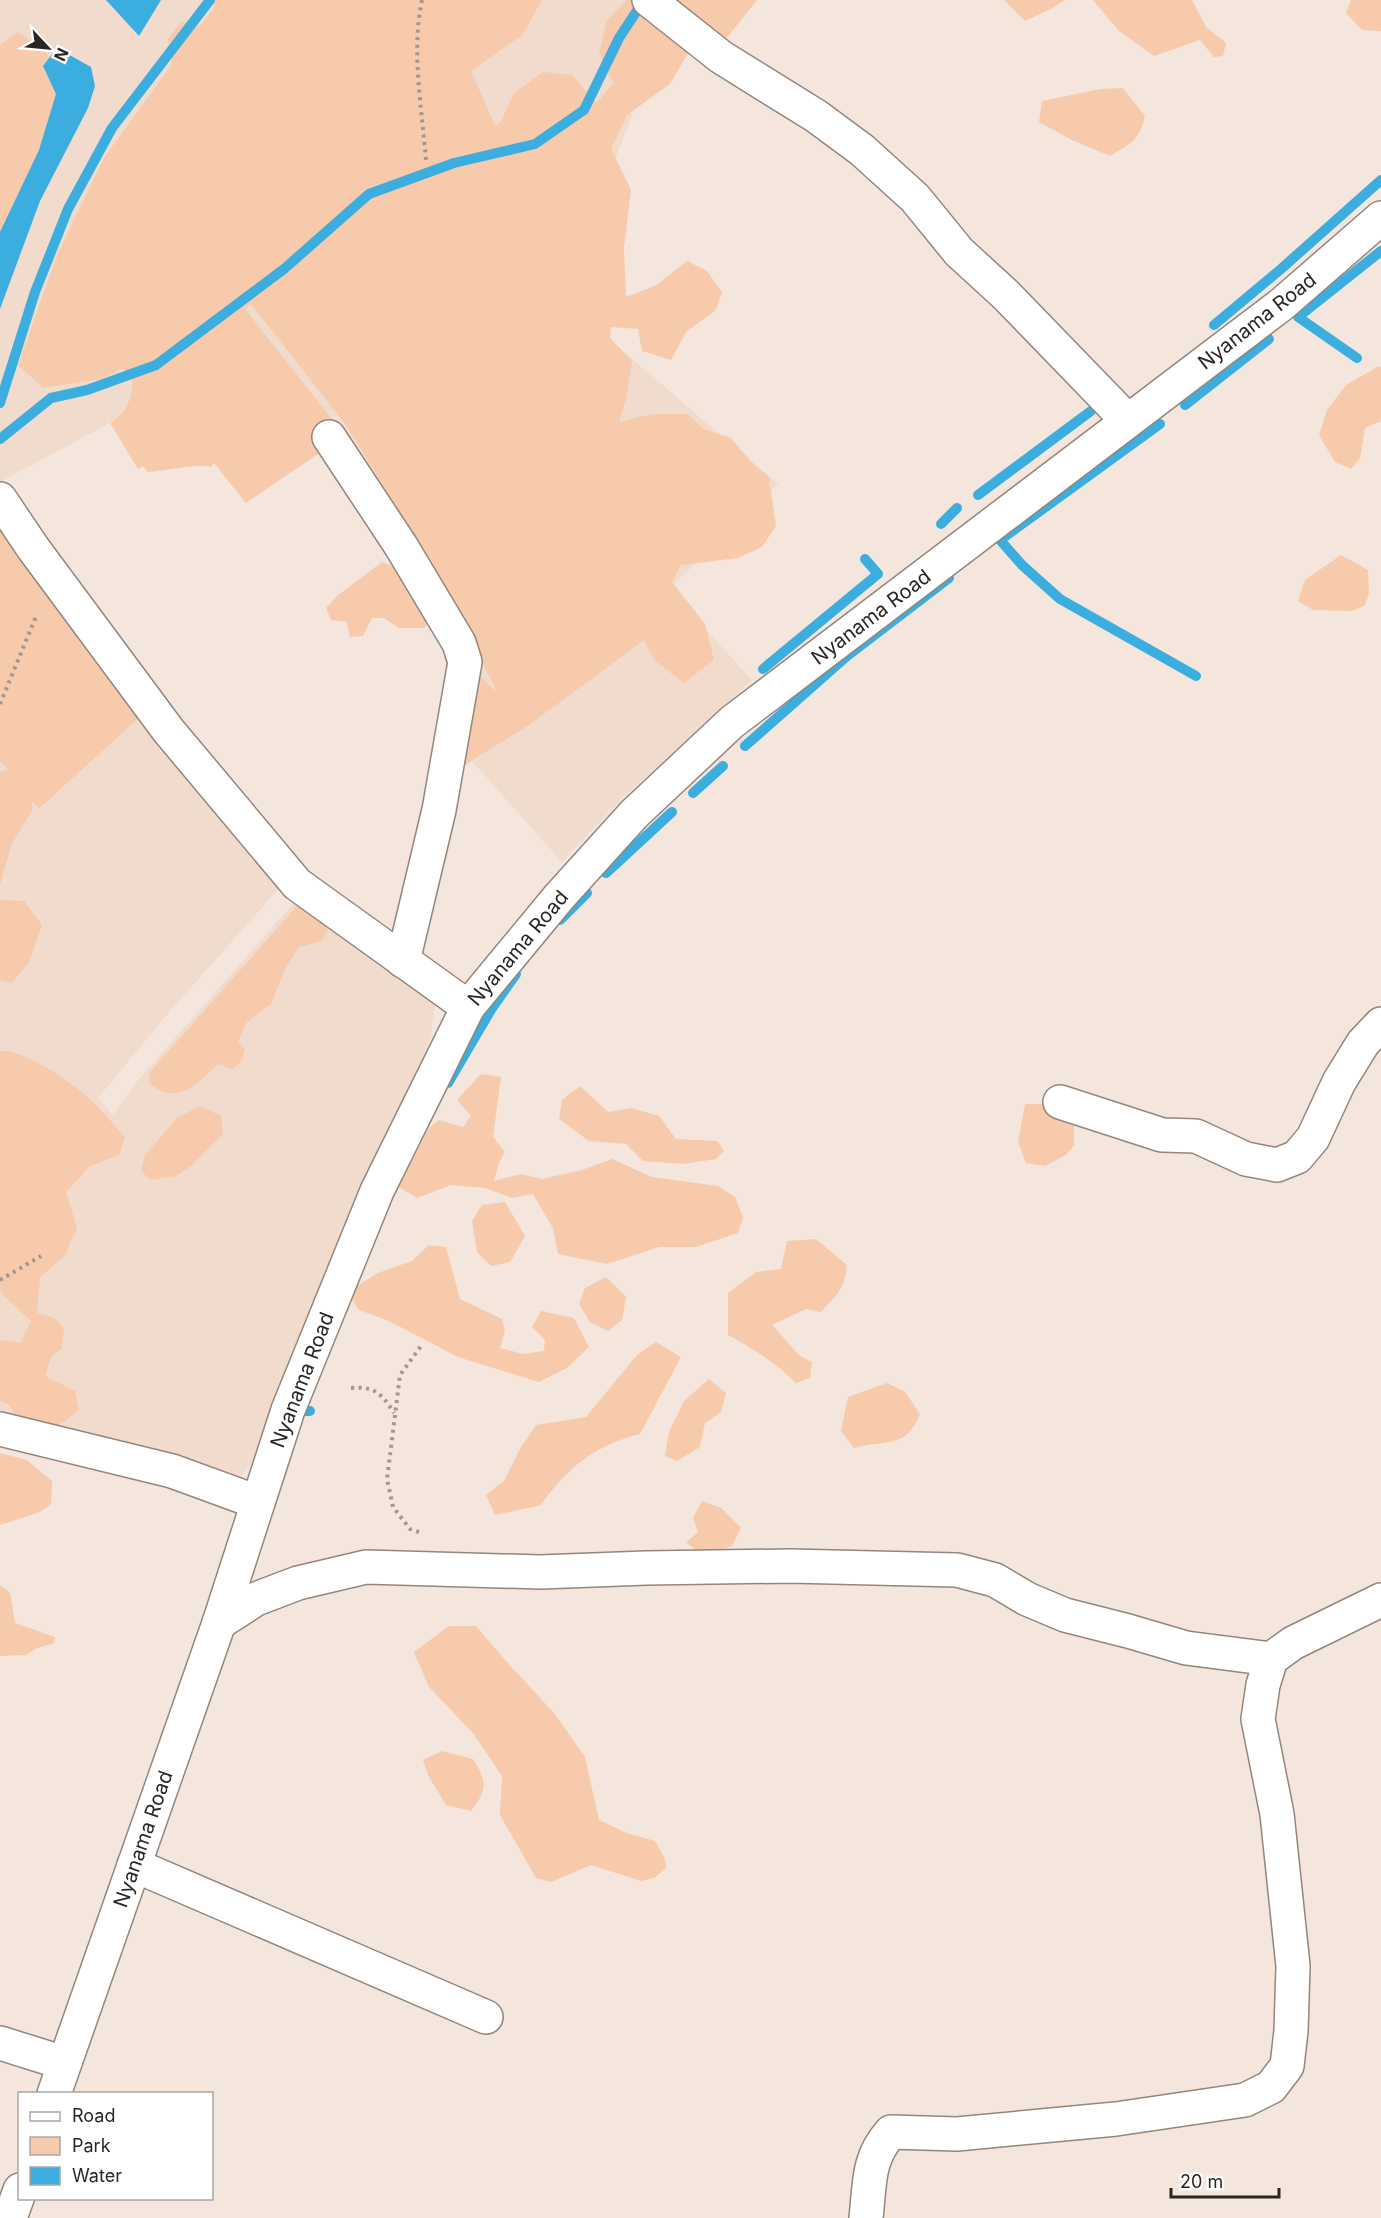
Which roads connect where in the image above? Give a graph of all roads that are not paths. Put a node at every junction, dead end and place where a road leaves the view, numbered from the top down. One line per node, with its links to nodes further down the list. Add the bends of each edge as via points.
1 (649, 0): 3 (street, via 721,57 816,116 862,150 915,198 959,252)
2 (1381, 218): 3 (street, Nyanama Road, via 1282,303)
3 (1128, 421): 7 (street, Nyanama Road, via 732,722 634,814)
4 (329, 437): 6 (street, via 401,546 459,643 465,662 439,810)
5 (0, 499): 6 (street, via 168,730 297,884)
6 (403, 961): 7 (street)
7 (468, 1007): 11 (street, Nyanama Road, via 377,1191 288,1410)
8 (1381, 1024): 9 (street, via 1339,1082 1313,1138 1298,1157 1277,1165 1246,1159 1196,1136 1162,1135)
9 (1060, 1102)
10 (0, 1429): 11 (street, via 172,1471)
11 (257, 1502): 13 (street, Nyanama Road)
12 (1381, 1600): 14 (street, via 1293,1643)
13 (219, 1623): 14 (street, via 256,1599 298,1583 366,1567 540,1572 790,1566 957,1570 995,1580 1065,1615 1186,1648); 15 (street, Nyanama Road)
14 (1272, 1659): 22 (street, via 1258,1719 1277,1814 1293,1966 1287,2066 1271,2087 1245,2100 1116,2119 957,2134 891,2132 879,2145 873,2160)
15 (134, 1865): 16 (street); 18 (street, Nyanama Road)
16 (486, 2017)
17 (0, 2043): 18 (street)
18 (64, 2063): 19 (street, Nyanama Road)
19 (55, 2092)
20 (18, 2196): 21 (street)
21 (10, 2218)
22 (866, 2218)

